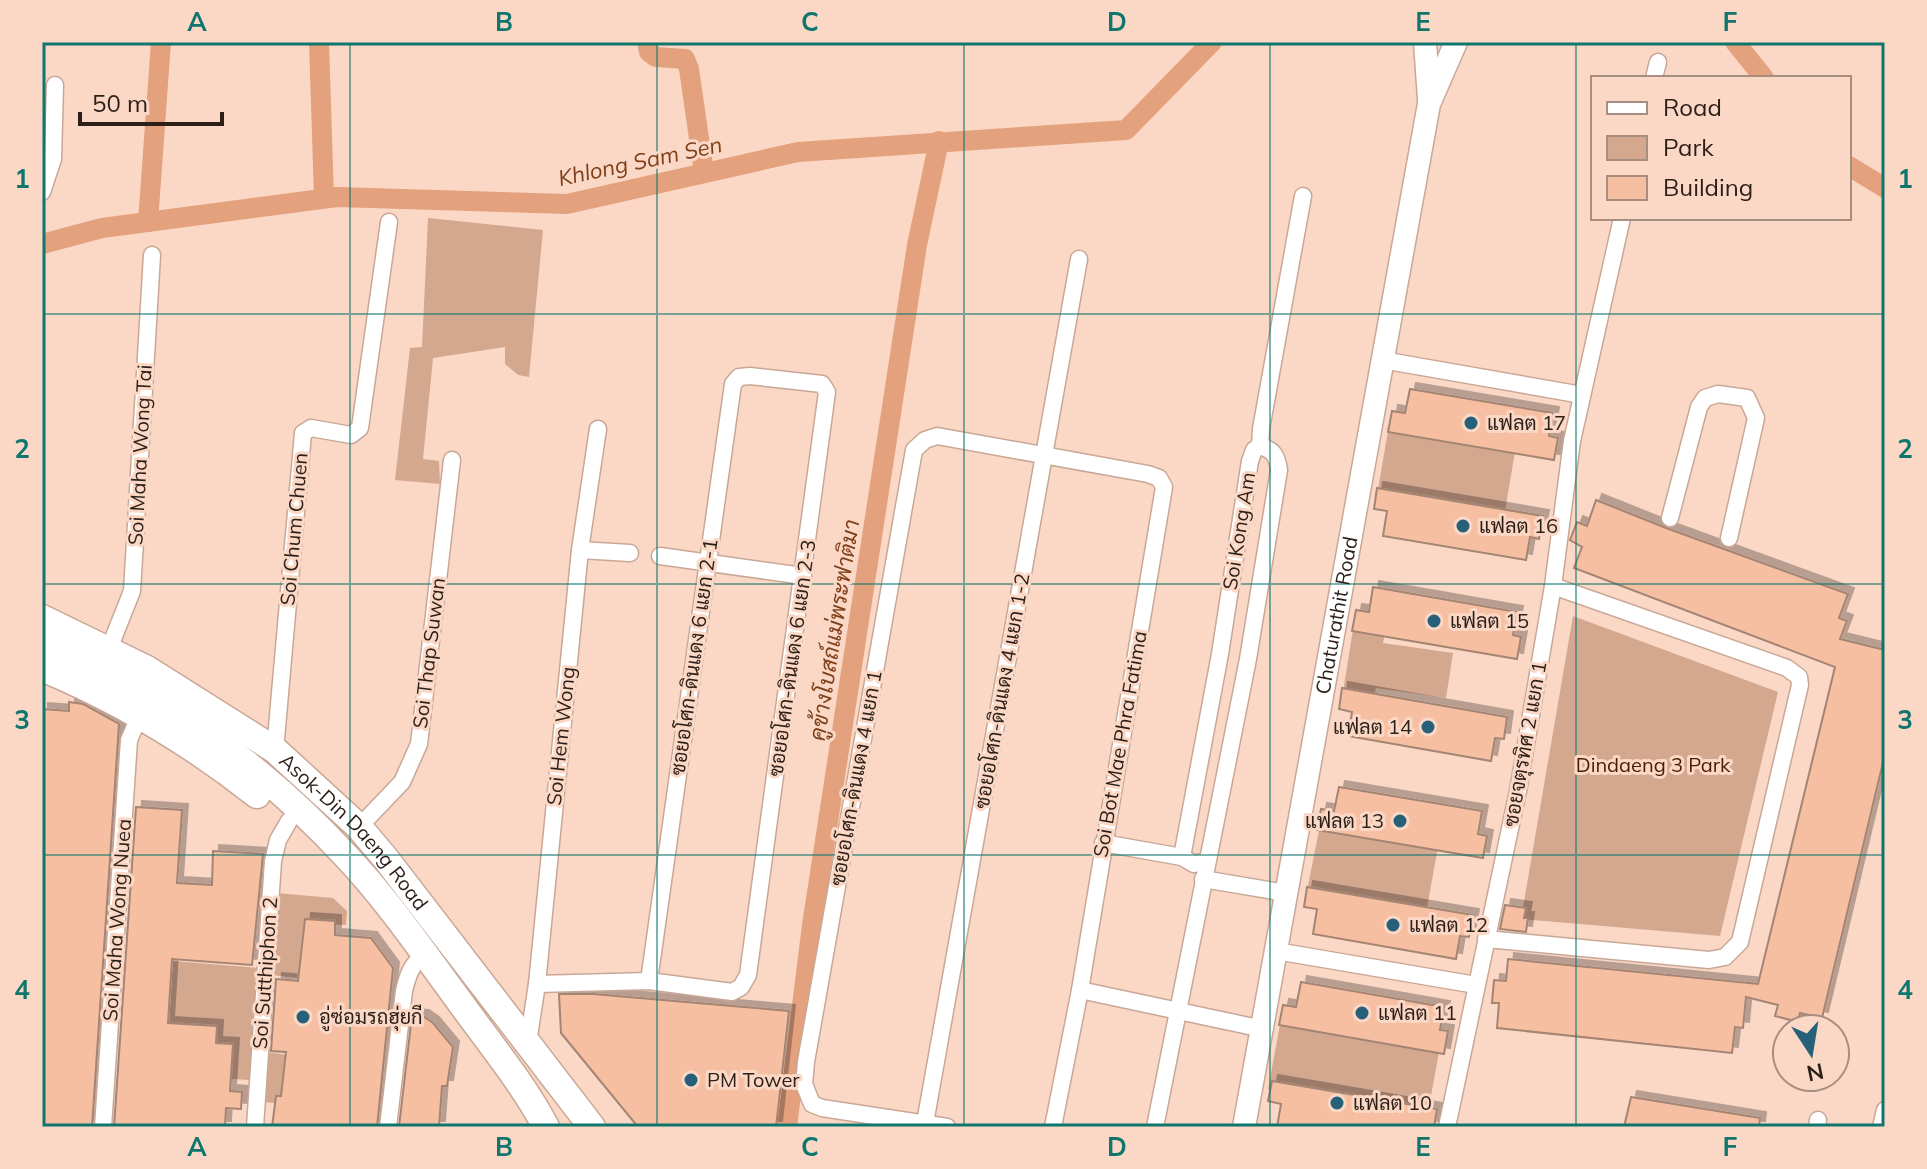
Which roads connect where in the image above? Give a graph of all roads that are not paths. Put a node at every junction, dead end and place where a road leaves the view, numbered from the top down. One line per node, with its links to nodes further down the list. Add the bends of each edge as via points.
1 (1425, 42): 4 (street, Chaturathit Road)
2 (1456, 42): 4 (street, Chaturathit Road)
3 (55, 85): 5 (street, via 53,159)
4 (1429, 104): 11 (street, Chaturathit Road)
5 (42, 192)
6 (1303, 196): 15 (street)
7 (1622, 220): 13 (street, ซอยจตุรทิศ 2 แยก 1)
8 (389, 222): 33 (street, Soi Chum Chuen, via 360,428 351,435 311,428 303,433)
9 (152, 255): 28 (street, Soi Maha Wong Tai, via 132,591)
10 (1079, 259): 16 (street, ซอยอโศก-ดินแดง 4 แยก 1-2)
11 (1382, 360): 13 (street); 40 (street, Chaturathit Road)
12 (780, 379): 23 (street, ซอยอโศก-ดินแดง 6 แยก 2-1, via 739,377 733,384); 24 (street, ซอยอโศก-ดินแดง 6 แยก 2-3, via 822,384 827,392)
13 (1582, 395): 25 (street, ซอยจตุรทิศ 2 แยก 1)
14 (598, 429): 20 (street, Soi Hem Wong)
15 (1260, 446): 29 (street, Soi Kong Am, via 1250,461); 30 (street, Soi Kong Am, via 1271,449 1279,470)
16 (1044, 455): 36 (street, Soi Bot Mae Phra Fatima, via 1148,474 1164,487); 54 (street, ซอยอโศก-ดินแดง 4 แยก 1-2); 54 (street, ซอยอโศก-ดินแดง 4 แยก 1, via 937,436 914,450 804,1084 812,1104 822,1108)
17 (452, 460): 35 (street, Soi Thap Suwan, via 419,744 402,782)
18 (1670, 518): 19 (street, via 1699,407 1705,398 1718,394 1747,398 1756,418)
19 (1729, 538)
20 (580, 550): 21 (street); 46 (street, Soi Hem Wong)
21 (630, 553)
22 (660, 556): 23 (street)
23 (706, 563): 24 (street); 45 (street, ซอยอโศก-ดินแดง 6 แยก 2-1)
24 (803, 576): 45 (street, ซอยอโศก-ดินแดง 6 แยก 2-3, via 748,975 732,992)
25 (1553, 586): 42 (street, ซอยจตุรทิศ 2 แยก 1); 42 (street, via 1787,668 1799,677 1800,685 1740,942 1725,957 1709,960)
26 (42, 618): 28 (main road, Asok-Din Daeng Road)
27 (42, 645): 41 (main road, Asok-Din Daeng Road, via 132,687 245,763 345,855)
28 (109, 649): 33 (main road, Asok-Din Daeng Road)
29 (1220, 654): 30 (street); 37 (street, Soi Kong Am)
30 (1248, 659): 38 (street, Soi Kong Am)
31 (42, 668): 32 (main road, Asok-Din Daeng Road)
32 (140, 715): 34 (main road, Asok-Din Daeng Road); 55 (street, Soi Maha Wong Nuea, via 129,740)
33 (275, 750): 35 (main road, Asok-Din Daeng Road)
34 (289, 821): 41 (main road, Asok-Din Daeng Road); 56 (street, Soi Sutthiphon 2, via 273,861)
35 (359, 827): 51 (main road, Asok-Din Daeng Road)
36 (1103, 843): 37 (street); 48 (street, Soi Bot Mae Phra Fatima)
37 (1182, 857): 38 (street, via 1194,864)
38 (1207, 861): 39 (street, Soi Kong Am)
39 (1203, 879): 40 (street); 49 (street, Soi Kong Am)
40 (1286, 893): 43 (street, Chaturathit Road)
41 (395, 916): 44 (main road, Asok-Din Daeng Road)
42 (1486, 939): 47 (street, ซอยจตุรทิศ 2 แยก 1)
43 (1276, 951): 47 (street); 50 (street, Chaturathit Road)
44 (425, 954): 53 (main road, Asok-Din Daeng Road); 57 (street, via 413,964 404,991)
45 (649, 981): 46 (street)
46 (537, 984): 51 (street, Soi Hem Wong)
47 (1476, 985): 63 (street, ซอยจตุรทิศ 2 แยก 1)
48 (1080, 990): 49 (street); 60 (street, Soi Bot Mae Phra Fatima)
49 (1177, 1011): 50 (street); 61 (street, Soi Kong Am)
50 (1263, 1029): 62 (street, Chaturathit Road)
51 (528, 1043): 58 (main road, Asok-Din Daeng Road)
52 (1885, 1110): 64 (street)
53 (539, 1115)
54 (925, 1123): 59 (street, ซอยอโศก-ดินแดง 4 แยก 1)
55 (103, 1127)
56 (255, 1127)
57 (388, 1127)
58 (592, 1127)
59 (947, 1127)
60 (1053, 1127)
61 (1155, 1127)
62 (1244, 1127)
63 (1447, 1127)
64 (1881, 1127)

